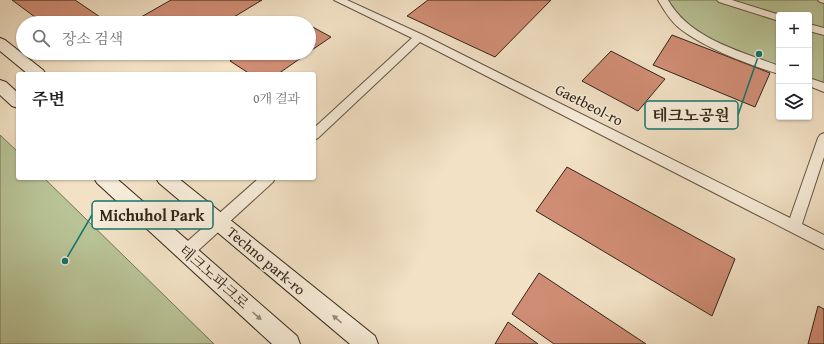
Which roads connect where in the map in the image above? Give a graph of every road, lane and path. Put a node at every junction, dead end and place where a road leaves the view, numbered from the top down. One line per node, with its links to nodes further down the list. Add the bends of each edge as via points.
1 (339, 0): 7 (street, Gaetbeol-ro)
2 (663, 0): 11 (street, via 668,13 700,38)
3 (722, 0): 4 (street)
4 (776, 17)
5 (812, 28): 6 (street)
6 (824, 32)
7 (418, 37): 17 (street); 23 (street, Gaetbeol-ro)
8 (0, 43): 9 (street)
9 (16, 56)
10 (21, 60): 12 (street)
11 (776, 69)
12 (36, 72)
13 (812, 83): 15 (street)
14 (0, 86): 16 (street)
15 (824, 88)
16 (16, 100)
17 (316, 133)
18 (824, 138): 23 (street)
19 (105, 180): 25 (street, 테크노파크로)
20 (167, 180): 22 (street, Techno park-ro)
21 (266, 180): 22 (street)
22 (220, 223): 25 (street); 27 (street, Techno park-ro, one-way to 22)
23 (794, 227): 24 (street, Gaetbeol-ro)
24 (824, 242)
25 (186, 252): 26 (street, 테크노파크로, one-way to 26)
26 (289, 344)
27 (367, 344)

